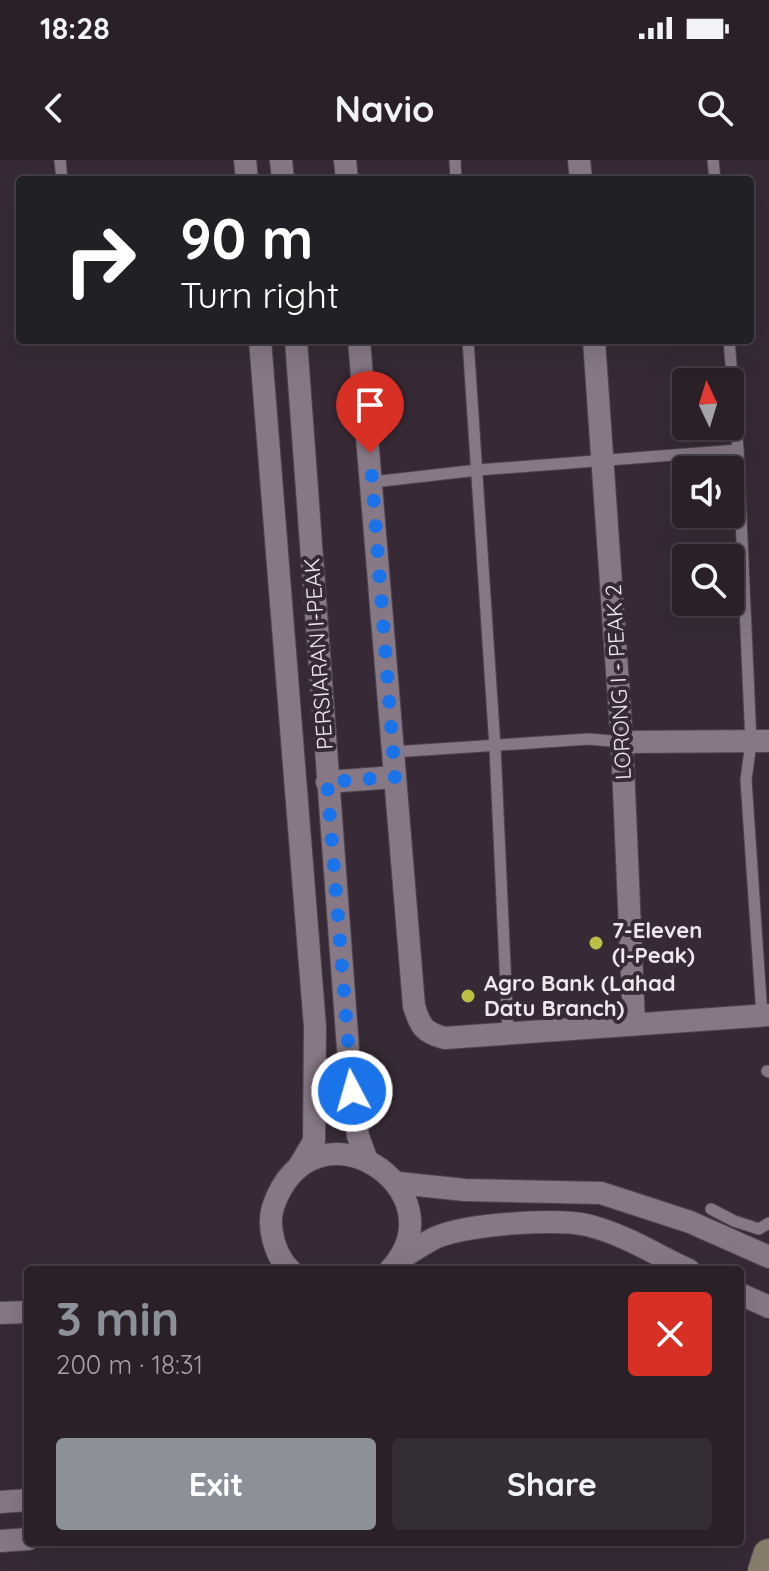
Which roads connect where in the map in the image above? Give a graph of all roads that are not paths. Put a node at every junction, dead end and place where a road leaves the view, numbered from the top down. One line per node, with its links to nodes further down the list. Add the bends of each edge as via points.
1 (260, 344): 21 (street, via 315,1027 314,1141)
2 (296, 344): 16 (street, PERSIARAN I-PEAK)
3 (359, 344): 10 (street)
4 (468, 344): 9 (lane)
5 (594, 344): 8 (street, LORONG I - PEAK 2)
6 (729, 344): 7 (lane)
7 (738, 450): 8 (lane); 12 (lane)
8 (604, 462): 9 (lane); 11 (street, LORONG I - PEAK 2)
9 (478, 470): 10 (lane); 13 (lane)
10 (373, 482): 14 (street)
11 (622, 742): 12 (street); 13 (lane, via 589,739); 18 (street, LORONG I - PEAK 2)
12 (760, 742): 17 (lane, via 746,780)
13 (495, 747): 14 (lane); 19 (lane)
14 (393, 752): 15 (street)
15 (395, 777): 16 (street); 19 (street, via 420,1026 445,1038)
16 (327, 782): 20 (street, PERSIARAN I-PEAK, via 350,1076)
17 (766, 1016): 18 (street)
18 (634, 1023): 19 (street)
19 (508, 1032)
20 (366, 1158): 21 (street, via 319,1157); 22 (street)
21 (298, 1168): 27 (street, via 280,1188 271,1214 273,1240)
22 (398, 1183): 25 (street, via 601,1193 690,1222); 26 (street, via 409,1208 409,1234)
23 (711, 1209): 24 (lane, via 759,1229)
24 (769, 1223)
25 (769, 1257)
26 (395, 1265): 28 (street, via 451,1233 571,1222 595,1227)
27 (285, 1266)
28 (680, 1266)
29 (744, 1296): 30 (street)
30 (769, 1307)
31 (24, 1312): 32 (street)
32 (0, 1313)
33 (24, 1500): 34 (street)
34 (0, 1502)
35 (24, 1539): 36 (street)
36 (0, 1541)
37 (769, 1555): 38 (main road)
38 (764, 1571)

